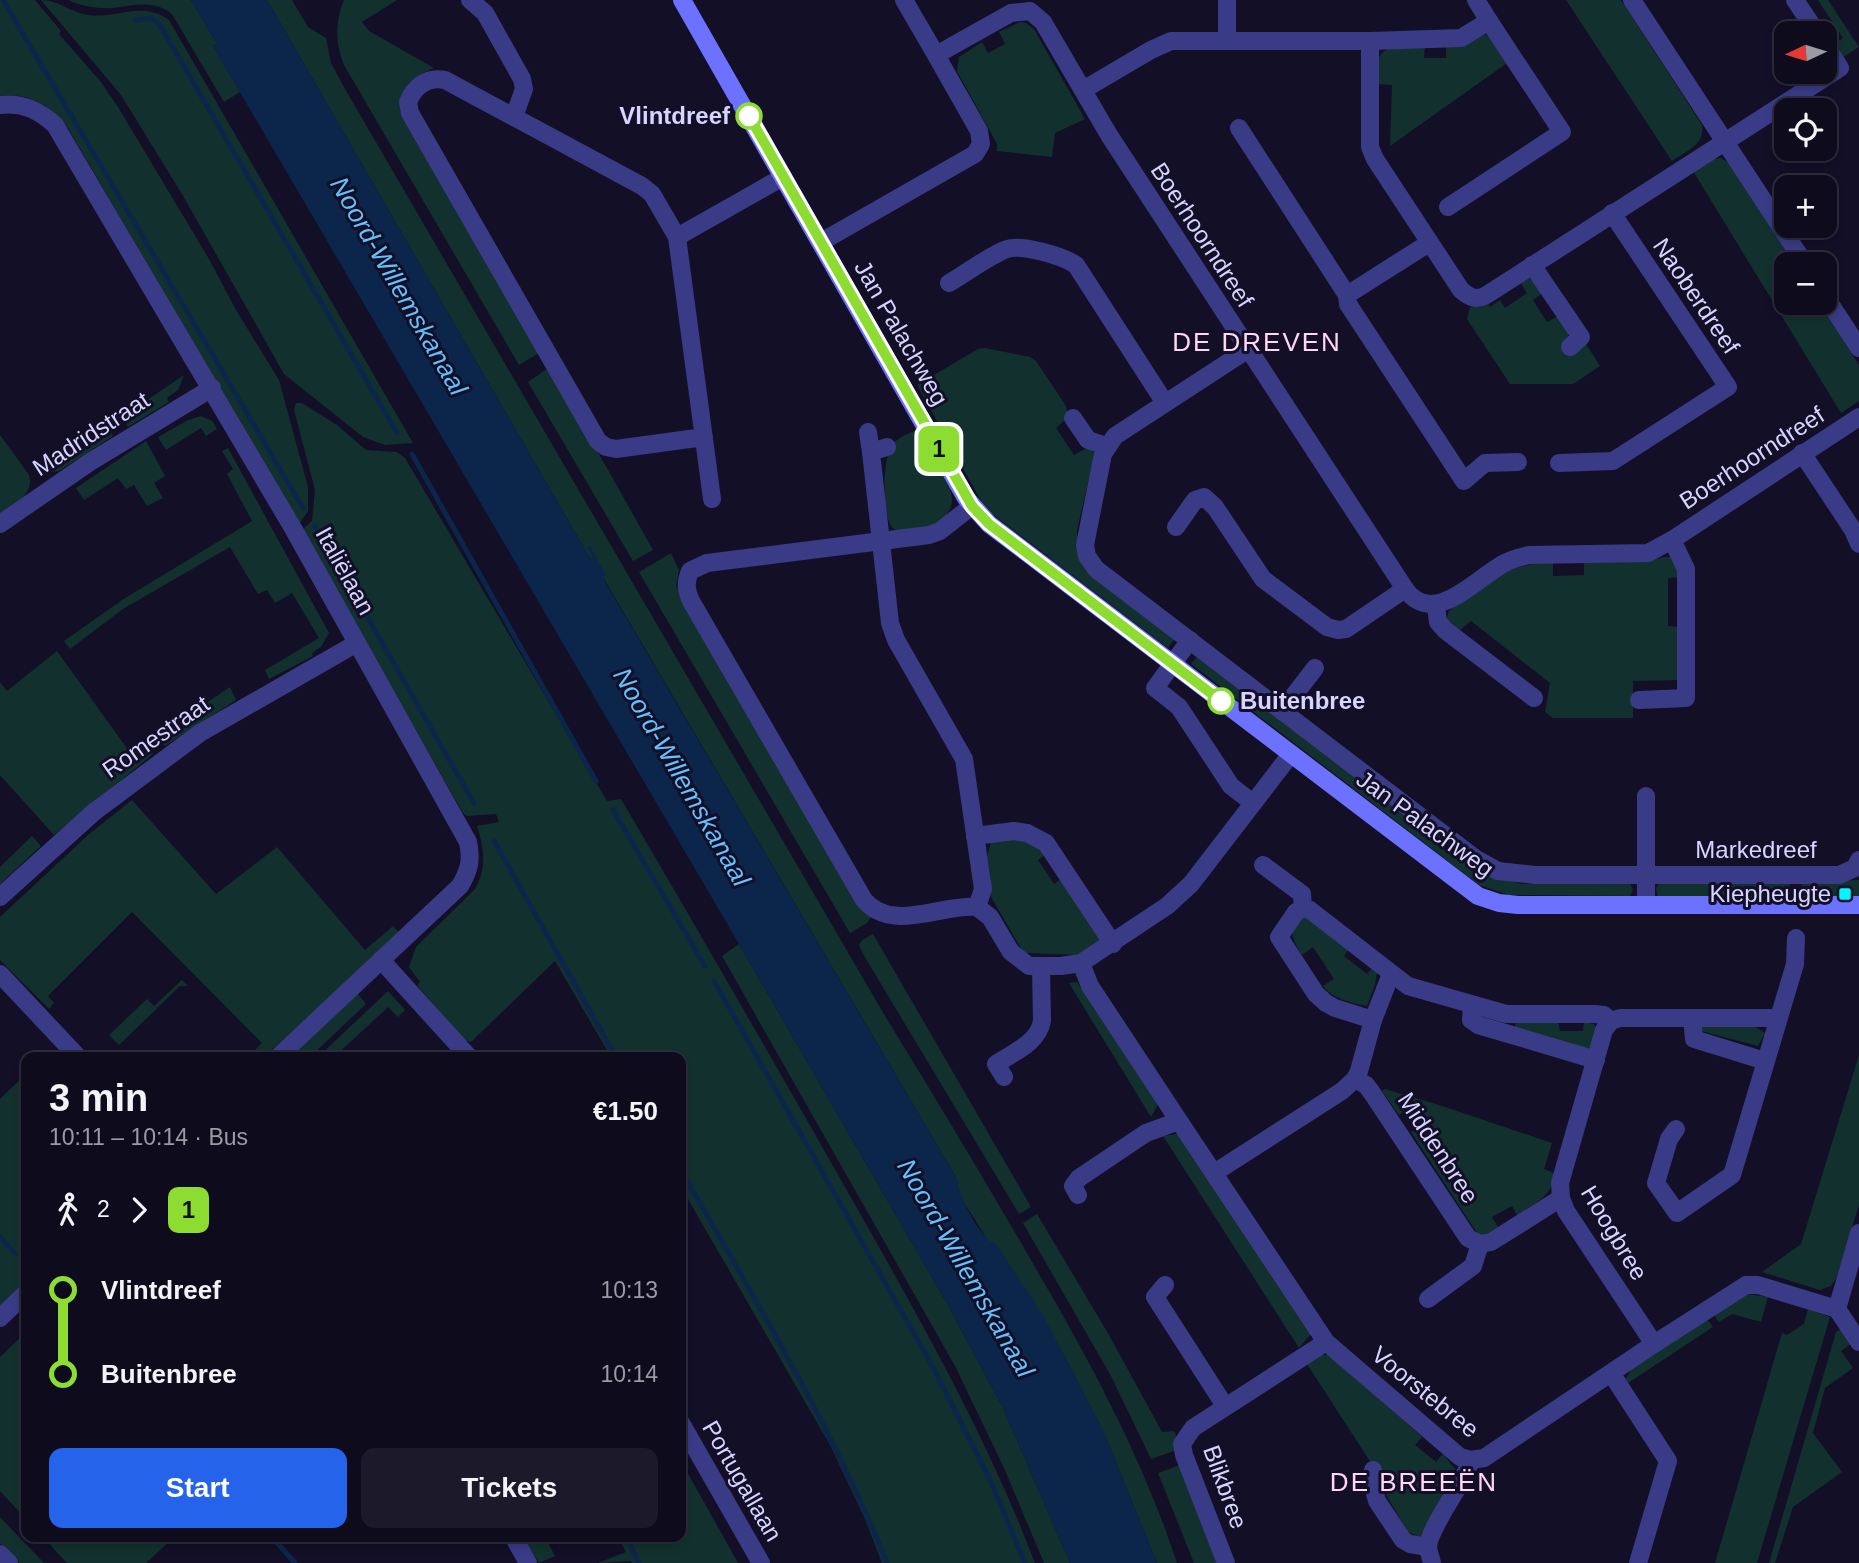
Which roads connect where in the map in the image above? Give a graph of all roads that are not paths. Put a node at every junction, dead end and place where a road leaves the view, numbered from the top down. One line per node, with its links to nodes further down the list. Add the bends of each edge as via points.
1 (470, 0): 17 (street, via 485,13 522,79 524,89)
2 (682, 0): 20 (street, Jan Palachweg)
3 (904, 0): 13 (street)
4 (1227, 0): 11 (street)
5 (1476, 0): 9 (street)
6 (1632, 0): 19 (street)
7 (1795, 0): 10 (street)
8 (1033, 6): 13 (street, Boerhoorndreef, via 1011,13); 15 (street, Boerhoorndreef)
9 (1489, 21): 12 (street, via 1461,38); 21 (street, via 1562,132)
10 (1809, 21)
11 (1227, 41): 12 (street); 15 (street, via 1171,41)
12 (1370, 41): 25 (street, via 1370,147)
13 (936, 55): 24 (street, via 979,131 981,144 975,154)
14 (1815, 84): 19 (street)
15 (1083, 90): 33 (street, Boerhoorndreef)
16 (0, 105): 34 (street, Italiëlaan, via 24,106 43,113 55,125)
17 (514, 117): 23 (street, via 642,186 652,194); 39 (street, via 436,78 415,89 408,102 410,113 598,441 617,449)
18 (1239, 128): 29 (street)
19 (1725, 142): 22 (street); 26 (street)
20 (783, 177): 23 (street); 24 (street, Jan Palachweg)
21 (1448, 207)
22 (1612, 213): 27 (street); 43 (street, Naoberdreef, via 1728,387 1613,461)
23 (677, 237): 39 (street)
24 (821, 242): 45 (street, Jan Palachweg)
25 (1429, 243): 27 (street, via 1461,289 1475,299); 29 (street)
26 (1796, 252)
27 (1532, 265): 31 (street, via 1581,337)
28 (949, 283): 35 (street, via 1008,249 1066,258 1076,265)
29 (1347, 295): 42 (street, via 1348,304 1464,481 1485,463)
30 (1837, 314): 32 (street)
31 (1570, 347)
32 (1859, 348)
33 (1247, 350): 35 (street); 51 (street, Boerhoorndreef)
34 (212, 388): 46 (street, Madridstraat, via 90,462); 54 (street, Italiëlaan)
35 (1166, 403): 40 (street)
36 (1859, 417): 41 (street, Boerhoorndreef)
37 (1073, 418): 40 (street, via 1088,440)
38 (868, 432): 49 (street, via 879,449)
39 (704, 437): 44 (street)
40 (1107, 446): 53 (street, Markedreef, via 1088,524 1087,556 1096,569)
41 (1802, 453): 48 (street, Boerhoorndreef); 50 (street)
42 (1518, 462)
43 (1559, 463)
44 (712, 499)
45 (972, 506): 49 (street, via 940,531); 55 (street, Jan Palachweg, via 989,524)
46 (0, 524)
47 (1176, 527): 51 (street, via 1195,500 1204,497 1263,579 1327,627 1338,630)
48 (1672, 540): 52 (street, Boerhoorndreef, via 1648,553 1515,558); 58 (street, Boerhoorndreef, via 1686,569 1686,698)
49 (881, 541): 63 (street, via 892,632 964,759); 70 (street, via 707,563 690,571 687,590 872,910 893,917)
50 (1859, 544)
51 (1405, 589): 52 (street, Boerhoorndreef, via 1419,603)
52 (1436, 606): 57 (street, via 1438,622 1445,630)
53 (1190, 640): 55 (street); 59 (street, Markedreef)
54 (357, 643): 67 (street, Romestraat, via 200,733 94,812); 74 (street, Italiëlaan, via 468,842 471,855 460,886)
55 (1172, 664): 60 (street, Jan Palachweg); 62 (street, via 1154,688 1179,707 1231,786)
56 (1315, 668): 59 (street)
57 (1534, 698)
58 (1639, 700)
59 (1282, 711): 66 (street, Markedreef, via 1498,871)
60 (1291, 754): 62 (street); 68 (street, Jan Palachweg, via 1478,896 1507,904)
61 (1646, 796): 66 (street)
62 (1253, 803): 73 (street, via 1191,884)
63 (975, 836): 70 (street, via 983,889); 73 (street, via 1014,831 1045,843)
64 (1859, 860): 66 (street, Markedreef, via 1855,868 1839,875)
65 (1263, 865): 71 (street, via 1302,894)
66 (1647, 875): 68 (street)
67 (0, 897)
68 (1646, 905): 69 (street, Jan Palachweg)
69 (1859, 905)
70 (977, 907): 76 (street, via 1021,961)
71 (1303, 908): 78 (street); 81 (street, via 1279,937 1326,1003)
72 (1796, 938): 80 (street, via 1794,964)
73 (1113, 944): 75 (street)
74 (381, 960): 85 (street, Italiëlaan); 86 (street)
75 (1082, 963): 76 (street); 91 (street, Voorstebree, via 1090,986)
76 (1041, 967): 89 (street, via 1041,1030 996,1064)
77 (0, 974): 84 (street)
78 (1391, 974): 81 (street); 83 (street, via 1408,986 1472,1006)
79 (1692, 1018): 80 (street); 82 (street); 88 (street, via 1694,1039)
80 (1777, 1018): 88 (street)
81 (1373, 1020): 90 (street)
82 (1611, 1021): 83 (street, via 1595,1014); 87 (street, Hoogbree)
83 (1504, 1023): 87 (street)
84 (73, 1052)
85 (283, 1052)
86 (464, 1052)
87 (1596, 1060): 95 (street, Hoogbree, via 1560,1183)
88 (1765, 1060): 92 (street, via 1732,1175 1676,1213 1656,1183)
89 (1004, 1077)
90 (1355, 1079): 93 (street); 97 (street, Middenbree, via 1372,1093 1468,1238)
91 (1180, 1121): 93 (street, Voorstebree); 94 (street, via 1146,1133 1079,1178 1073,1186)
92 (1676, 1129)
93 (1214, 1173): 103 (street, Voorstebree)
94 (1078, 1195)
95 (1561, 1198): 97 (street, via 1491,1242); 105 (street, Hoogbree)
96 (1859, 1233): 101 (street)
97 (1480, 1244): 100 (street, via 1474,1266)
98 (1166, 1285): 107 (street, Blikbree, via 1155,1297)
99 (21, 1298): 102 (street)
100 (1428, 1298)
101 (1837, 1309): 104 (street); 105 (street, Voorstebree, via 1746,1285)
102 (0, 1318)
103 (1326, 1342): 107 (street, Blikbree); 109 (street, Voorstebree, via 1460,1457)
104 (1859, 1342)
105 (1654, 1343): 106 (street, Voorstebree)
106 (1611, 1373): 109 (street, Voorstebree, via 1484,1458); 118 (street, via 1668,1461)
107 (1225, 1406): 117 (street, Blikbree, via 1193,1428 1182,1449)
108 (686, 1432): 116 (street, Portugallaan)
109 (1471, 1460): 113 (street, via 1433,1532)
110 (1373, 1470): 113 (street, via 1377,1502 1403,1541)
111 (516, 1542): 115 (street)
112 (0, 1554): 114 (street)
113 (1430, 1555)
114 (9, 1563)
115 (528, 1563)
116 (761, 1563)
117 (1226, 1563)
118 (1638, 1563)

